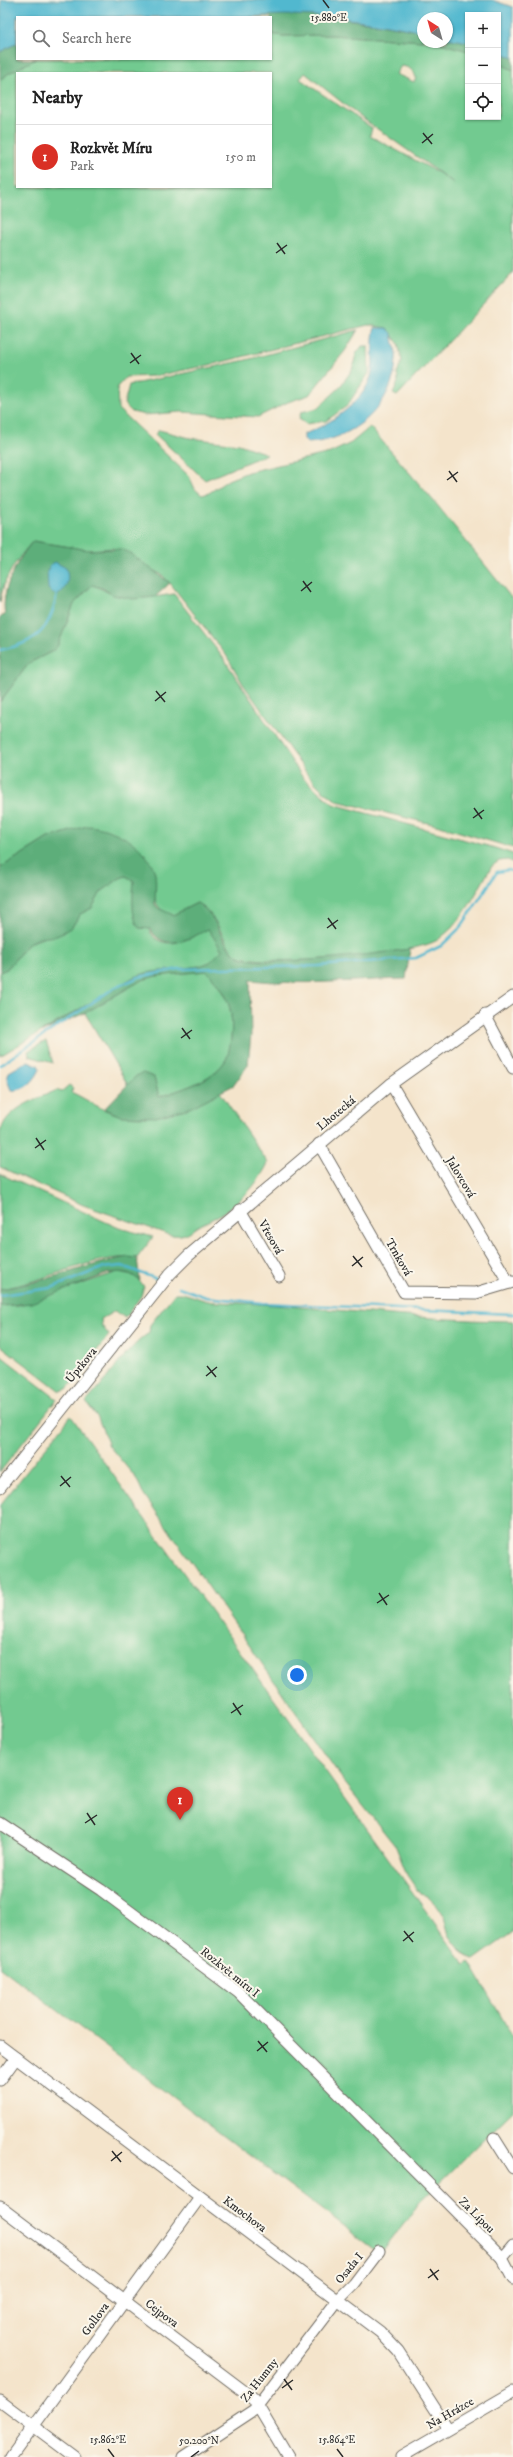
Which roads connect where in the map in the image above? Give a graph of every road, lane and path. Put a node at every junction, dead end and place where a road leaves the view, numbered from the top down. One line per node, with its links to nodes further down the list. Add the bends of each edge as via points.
1 (513, 997): 2 (street, Lhotecká)
2 (485, 1015): 3 (street); 4 (street, Lhotecká)
3 (513, 1068)
4 (391, 1084): 5 (street, Lhotecká); 9 (street, Jalovcová)
5 (319, 1144): 6 (street, Lhotecká); 9 (street, Trnková, via 404,1292 476,1293)
6 (240, 1210): 7 (street, Lhotecká); 8 (street, Vřesová)
7 (184, 1260): 10 (street, Úprkova)
8 (279, 1276)
9 (511, 1282)
10 (0, 1487)
11 (0, 1823): 17 (street, Rozkvět míru I, via 101,1890 238,1992)
12 (0, 2046): 13 (street, Kmochova)
13 (16, 2058): 14 (street); 18 (street, Kmochova)
14 (0, 2080)
15 (494, 2138): 16 (street)
16 (513, 2168)
17 (433, 2190): 22 (street, Za Lípou)
18 (200, 2197): 24 (street, Kmochova); 25 (street, Gollova)
19 (0, 2207): 25 (street, Cejpova)
20 (513, 2245): 22 (street)
21 (378, 2251): 24 (street, Osada I, via 354,2284)
22 (502, 2258): 23 (street, Za Lípou)
23 (513, 2279)
24 (338, 2300): 28 (street, Za Humny); 30 (street, Kmochova, via 392,2343)
25 (124, 2301): 28 (street, Cejpova); 29 (street, Gollova)
26 (513, 2392): 30 (street, Na Hrázce)
27 (0, 2401): 29 (street)
28 (258, 2404): 33 (street, Za Humny, via 250,2414); 34 (street, Cejpova)
29 (34, 2426): 31 (street, Gollova); 32 (street)
30 (448, 2430): 35 (street, Na Hrázce)
31 (11, 2457)
32 (75, 2457)
33 (182, 2457)
34 (288, 2457)
35 (401, 2457)

